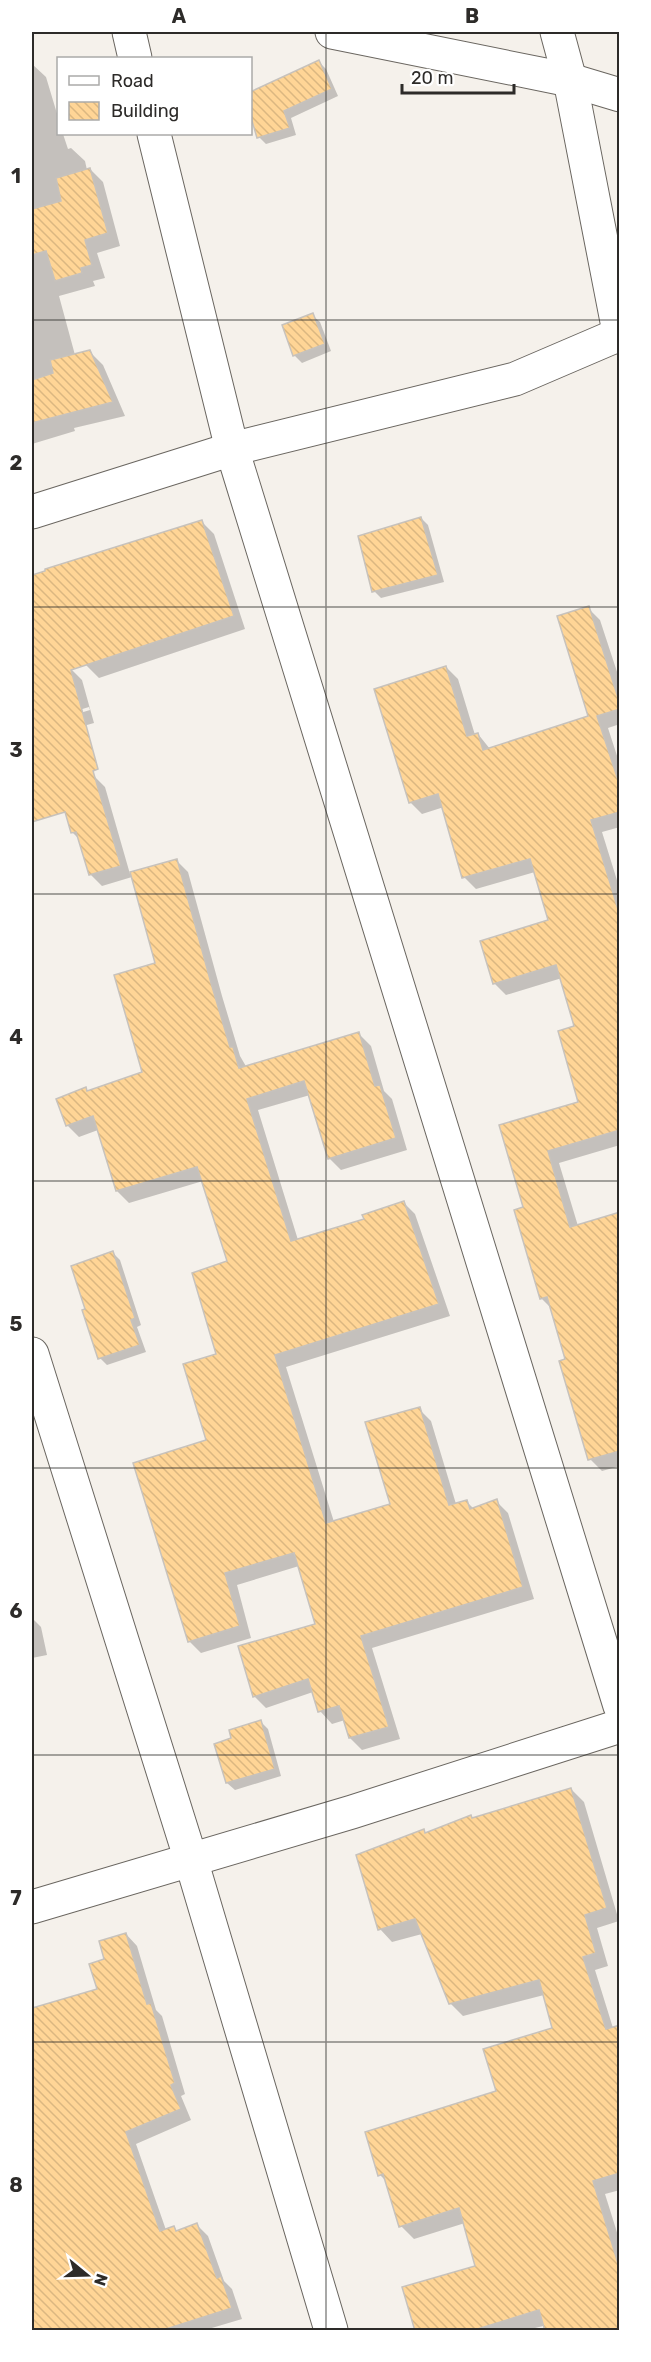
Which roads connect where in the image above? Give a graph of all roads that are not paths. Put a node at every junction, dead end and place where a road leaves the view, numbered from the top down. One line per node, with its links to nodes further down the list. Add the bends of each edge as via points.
1 (129, 32): 4 (street)
2 (332, 32): 5 (street)
3 (556, 32): 5 (street)
4 (135, 57)
5 (570, 80): 6 (street); 8 (street)
6 (620, 95)
7 (154, 135): 9 (street)
8 (619, 335): 9 (street, via 515,379)
9 (232, 449): 10 (street); 12 (street)
10 (32, 512)
11 (32, 1354): 14 (street)
12 (620, 1706)
13 (620, 1726): 14 (street)
14 (191, 1860): 15 (street); 16 (street)
15 (32, 1907)
16 (331, 2331)

